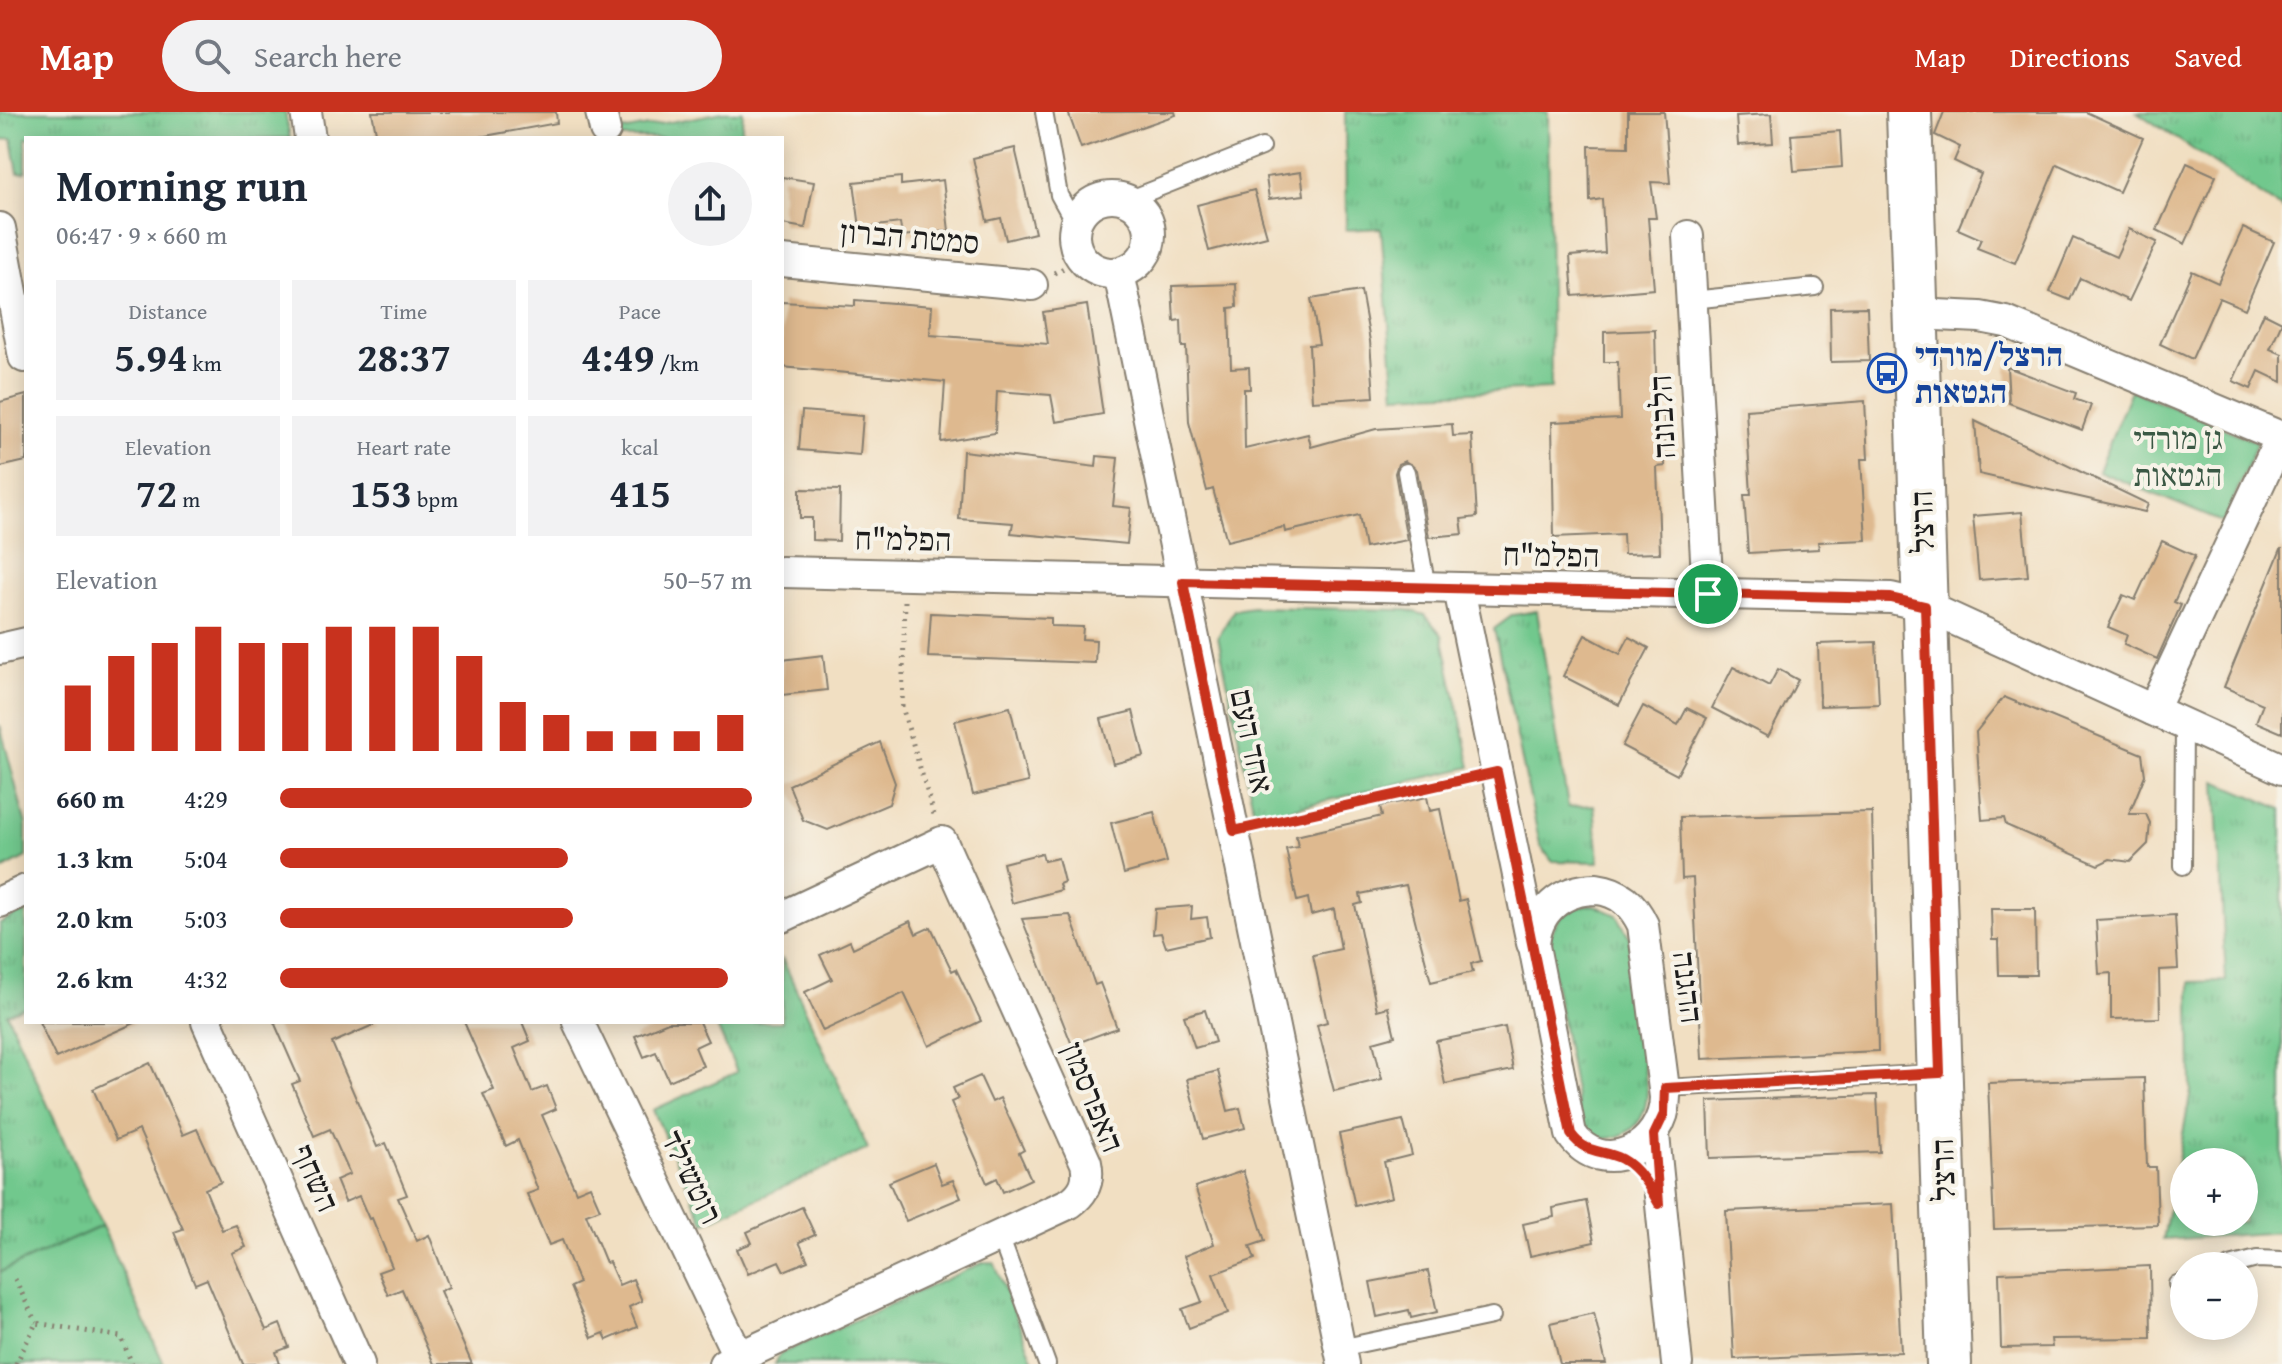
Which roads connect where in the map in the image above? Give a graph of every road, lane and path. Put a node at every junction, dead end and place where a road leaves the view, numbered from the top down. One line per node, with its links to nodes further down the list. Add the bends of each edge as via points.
1 (306, 112): 4 (street)
2 (1044, 112): 7 (lane, via 1059,195)
3 (1909, 112): 15 (street, הרצל)
4 (310, 136)
5 (1262, 147): 6 (lane)
6 (1128, 200): 7 (street, via 1098,199 1083,209); 11 (street, via 1145,217 1150,240 1140,262)
7 (1075, 224): 11 (street, via 1075,248 1086,264 1107,274)
8 (0, 228): 16 (street)
9 (1688, 236): 14 (street, הלבונה)
10 (784, 261): 12 (street, סמטת הברון)
11 (1119, 273): 21 (street, אחד העם)
12 (1032, 285)
13 (1815, 287): 14 (lane)
14 (1692, 300): 24 (street, הלבונה)
15 (1915, 314): 17 (street, via 2006,322); 25 (street, הרצל)
16 (17, 358)
17 (2281, 437): 28 (street)
18 (1406, 472): 22 (lane)
19 (784, 572): 20 (street, הפלמ"ח)
20 (906, 575): 21 (street, הפלמ"ח); 33 (path, via 902,707)
21 (1183, 582): 22 (street, הפלמ"ח); 32 (street, אחד העם)
22 (1427, 588): 23 (street, הפלמ"ח)
23 (1459, 589): 24 (street, הפלמ"ח); 31 (street, ההגנה)
24 (1708, 594): 25 (street, הפלמ"ח, via 1891,598)
25 (1925, 606): 28 (street, הפלמ"ח); 43 (street, הרצל)
26 (24, 643): 27 (street)
27 (0, 649)
28 (2153, 710): 29 (street, הפלמ"ח)
29 (2184, 724): 30 (street, הפלמ"ח); 35 (lane)
30 (2282, 769)
31 (1497, 772): 32 (path); 34 (street, ההגנה)
32 (1234, 831): 54 (street, אחד העם)
33 (942, 842): 39 (street); 48 (street, האפרסמון, via 1088,1172 1076,1199)
34 (1514, 853): 37 (street, ההגנה, via 1524,871 1542,885); 40 (street, ההגנה)
35 (2183, 866)
36 (24, 891): 38 (street)
37 (1580, 891): 40 (street, ההגנה, via 1562,897 1543,914 1536,929); 44 (street, ההגנה, via 1605,890 1621,896 1643,925)
38 (0, 902)
39 (784, 916)
40 (1535, 956): 46 (street, ההגנה, via 1569,1127 1579,1145)
41 (208, 1024): 58 (street, השחף)
42 (579, 1024): 55 (street, רוטשילד)
43 (1940, 1073): 44 (lane); 61 (street, הרצל)
44 (1665, 1088): 45 (street, ההגנה, via 1664,1114)
45 (1654, 1135): 46 (street, via 1634,1150); 47 (street, ההגנה)
46 (1603, 1155): 47 (street, ההגנה, via 1631,1166)
47 (1659, 1204): 60 (street, ההגנה)
48 (1000, 1236): 55 (street, האפרסמון); 59 (lane)
49 (2258, 1259): 50 (lane)
50 (2282, 1260)
51 (15, 1279): 53 (path)
52 (1492, 1316): 54 (lane)
53 (36, 1323): 56 (path); 57 (path, via 121,1337)
54 (1341, 1356)
55 (735, 1362)
56 (16, 1364)
57 (132, 1364)
58 (359, 1364)
59 (1047, 1364)
60 (1677, 1364)
61 (1949, 1364)

